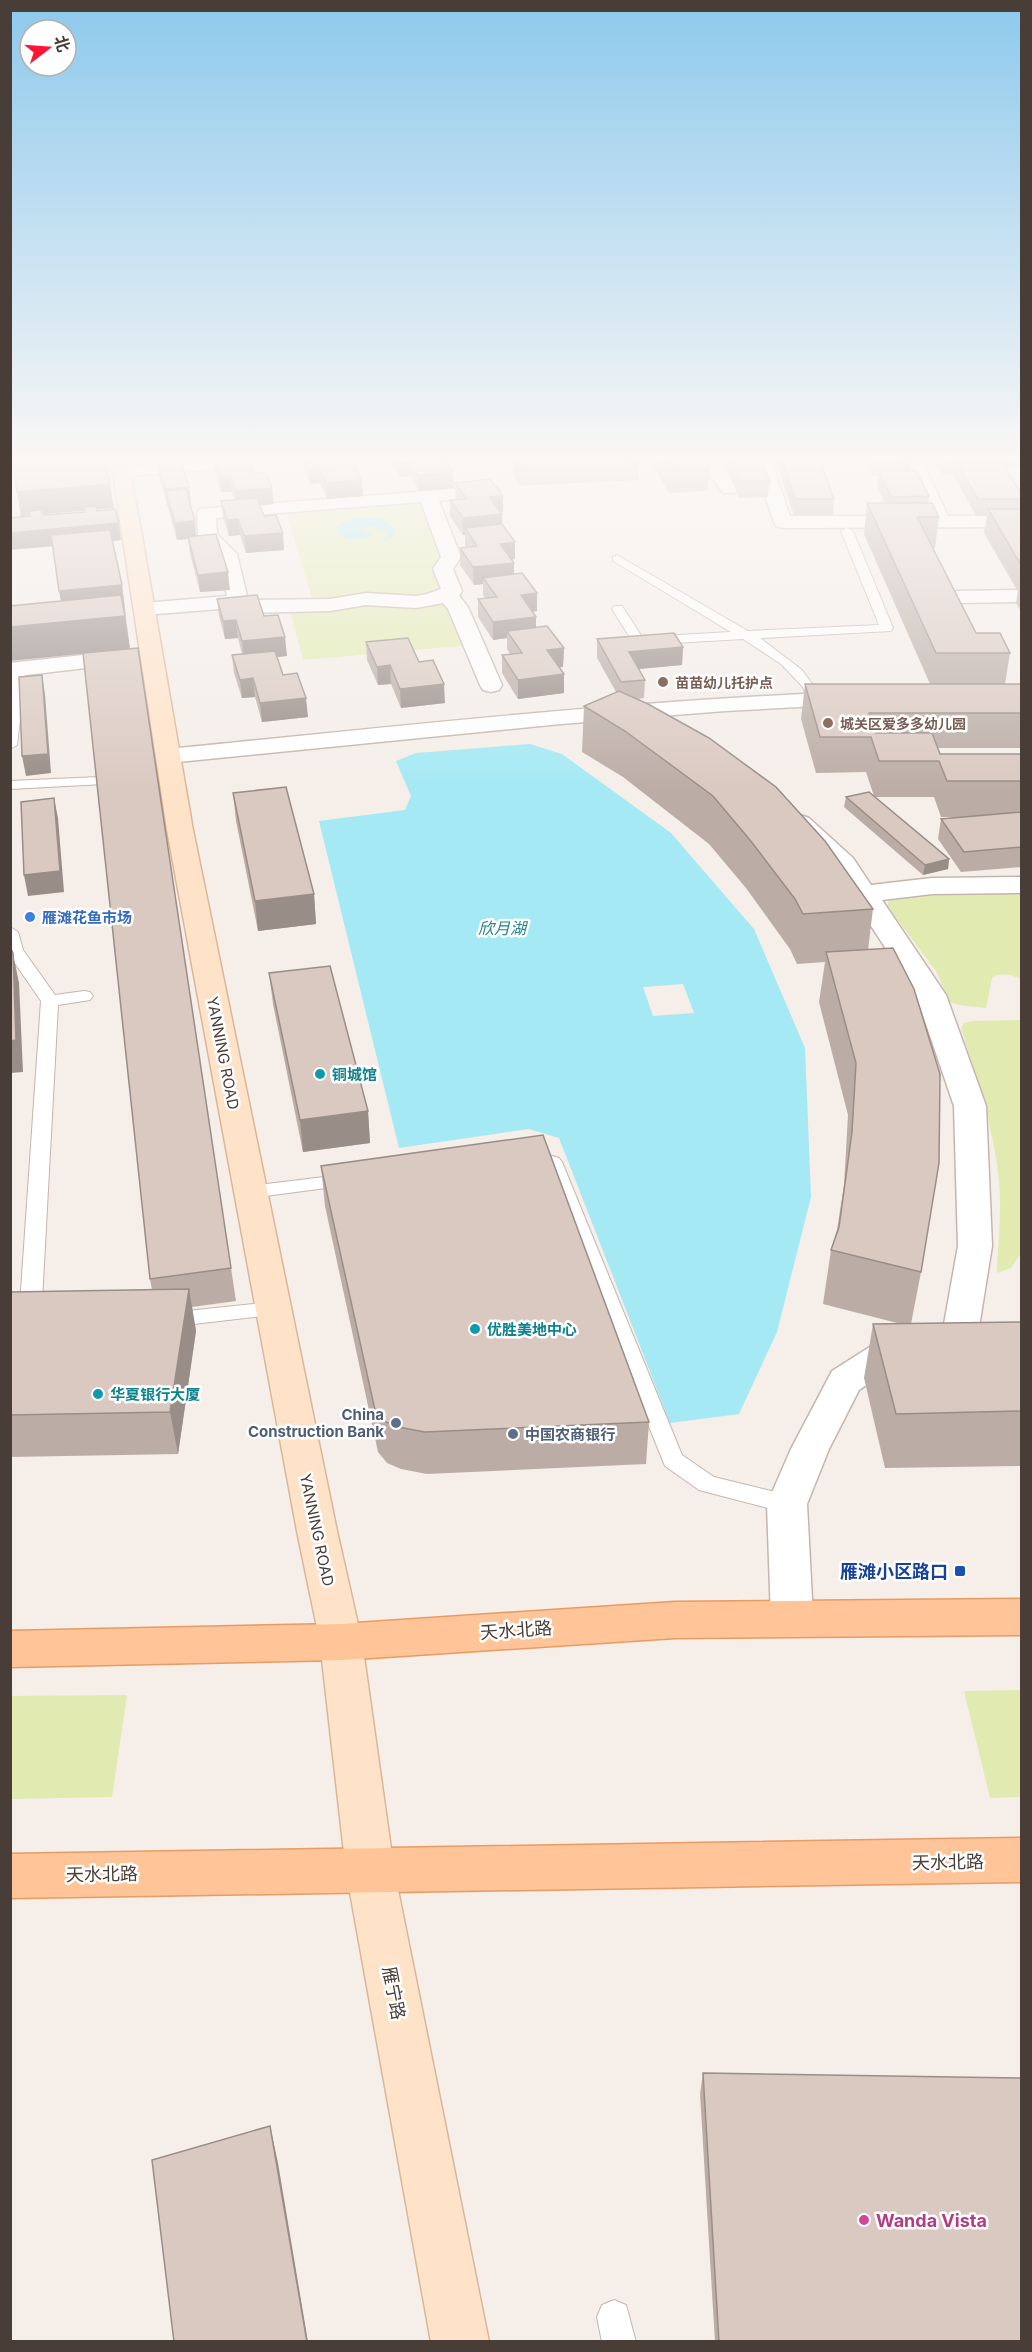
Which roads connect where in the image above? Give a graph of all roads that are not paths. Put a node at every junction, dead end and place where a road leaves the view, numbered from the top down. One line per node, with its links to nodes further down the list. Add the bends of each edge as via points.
1 (133, 571): 11 (main road, YANNING ROAD)
2 (231, 571): 8 (street)
3 (444, 571): 6 (street, via 452,591)
4 (637, 571): 12 (lane)
5 (863, 571): 12 (lane, via 887,628)
6 (446, 594): 8 (street, via 424,602 353,599 334,605 242,607); 15 (street, via 458,606)
7 (1022, 596): 10 (street, via 952,588)
8 (238, 601): 11 (street)
9 (618, 609): 12 (lane, via 638,641)
10 (966, 616)
11 (138, 618): 13 (main road, YANNING ROAD)
12 (747, 635): 16 (lane, via 792,667)
13 (152, 654): 14 (street); 19 (main road, YANNING ROAD)
14 (15, 669): 18 (lane)
15 (491, 685)
16 (816, 699): 17 (street); 19 (street, via 561,717)
17 (863, 699)
18 (10, 745)
19 (165, 769): 30 (main road, YANNING ROAD, via 199,982)
20 (99, 781): 21 (lane)
21 (10, 785)
22 (777, 807): 24 (street, via 805,826 836,856)
23 (1022, 885): 24 (street, via 932,886)
24 (866, 894): 34 (street, via 931,995 971,1110 973,1352 889,1352 845,1381 810,1449)
25 (10, 932): 27 (lane, via 15,950)
26 (84, 996): 27 (lane)
27 (50, 1001): 33 (lane, via 30,1324)
28 (538, 1157): 34 (lane, via 550,1155 673,1460 707,1484)
29 (364, 1178): 30 (lane)
30 (250, 1192): 31 (main road, YANNING ROAD)
31 (273, 1309): 32 (lane); 37 (main road, YANNING ROAD)
32 (152, 1322)
33 (52, 1324)
34 (788, 1504): 36 (street)
35 (1022, 1617): 36 (main road, 天水北路)
36 (792, 1618): 37 (main road, 天水北路, via 675,1620)
37 (341, 1642): 38 (main road, 天水北路); 40 (main road, 雁宁路)
38 (10, 1649)
39 (1022, 1860): 40 (main road, 天水北路)
40 (370, 1870): 41 (main road, 天水北路); 42 (main road, 雁宁路)
41 (10, 1876)
42 (460, 2342)

